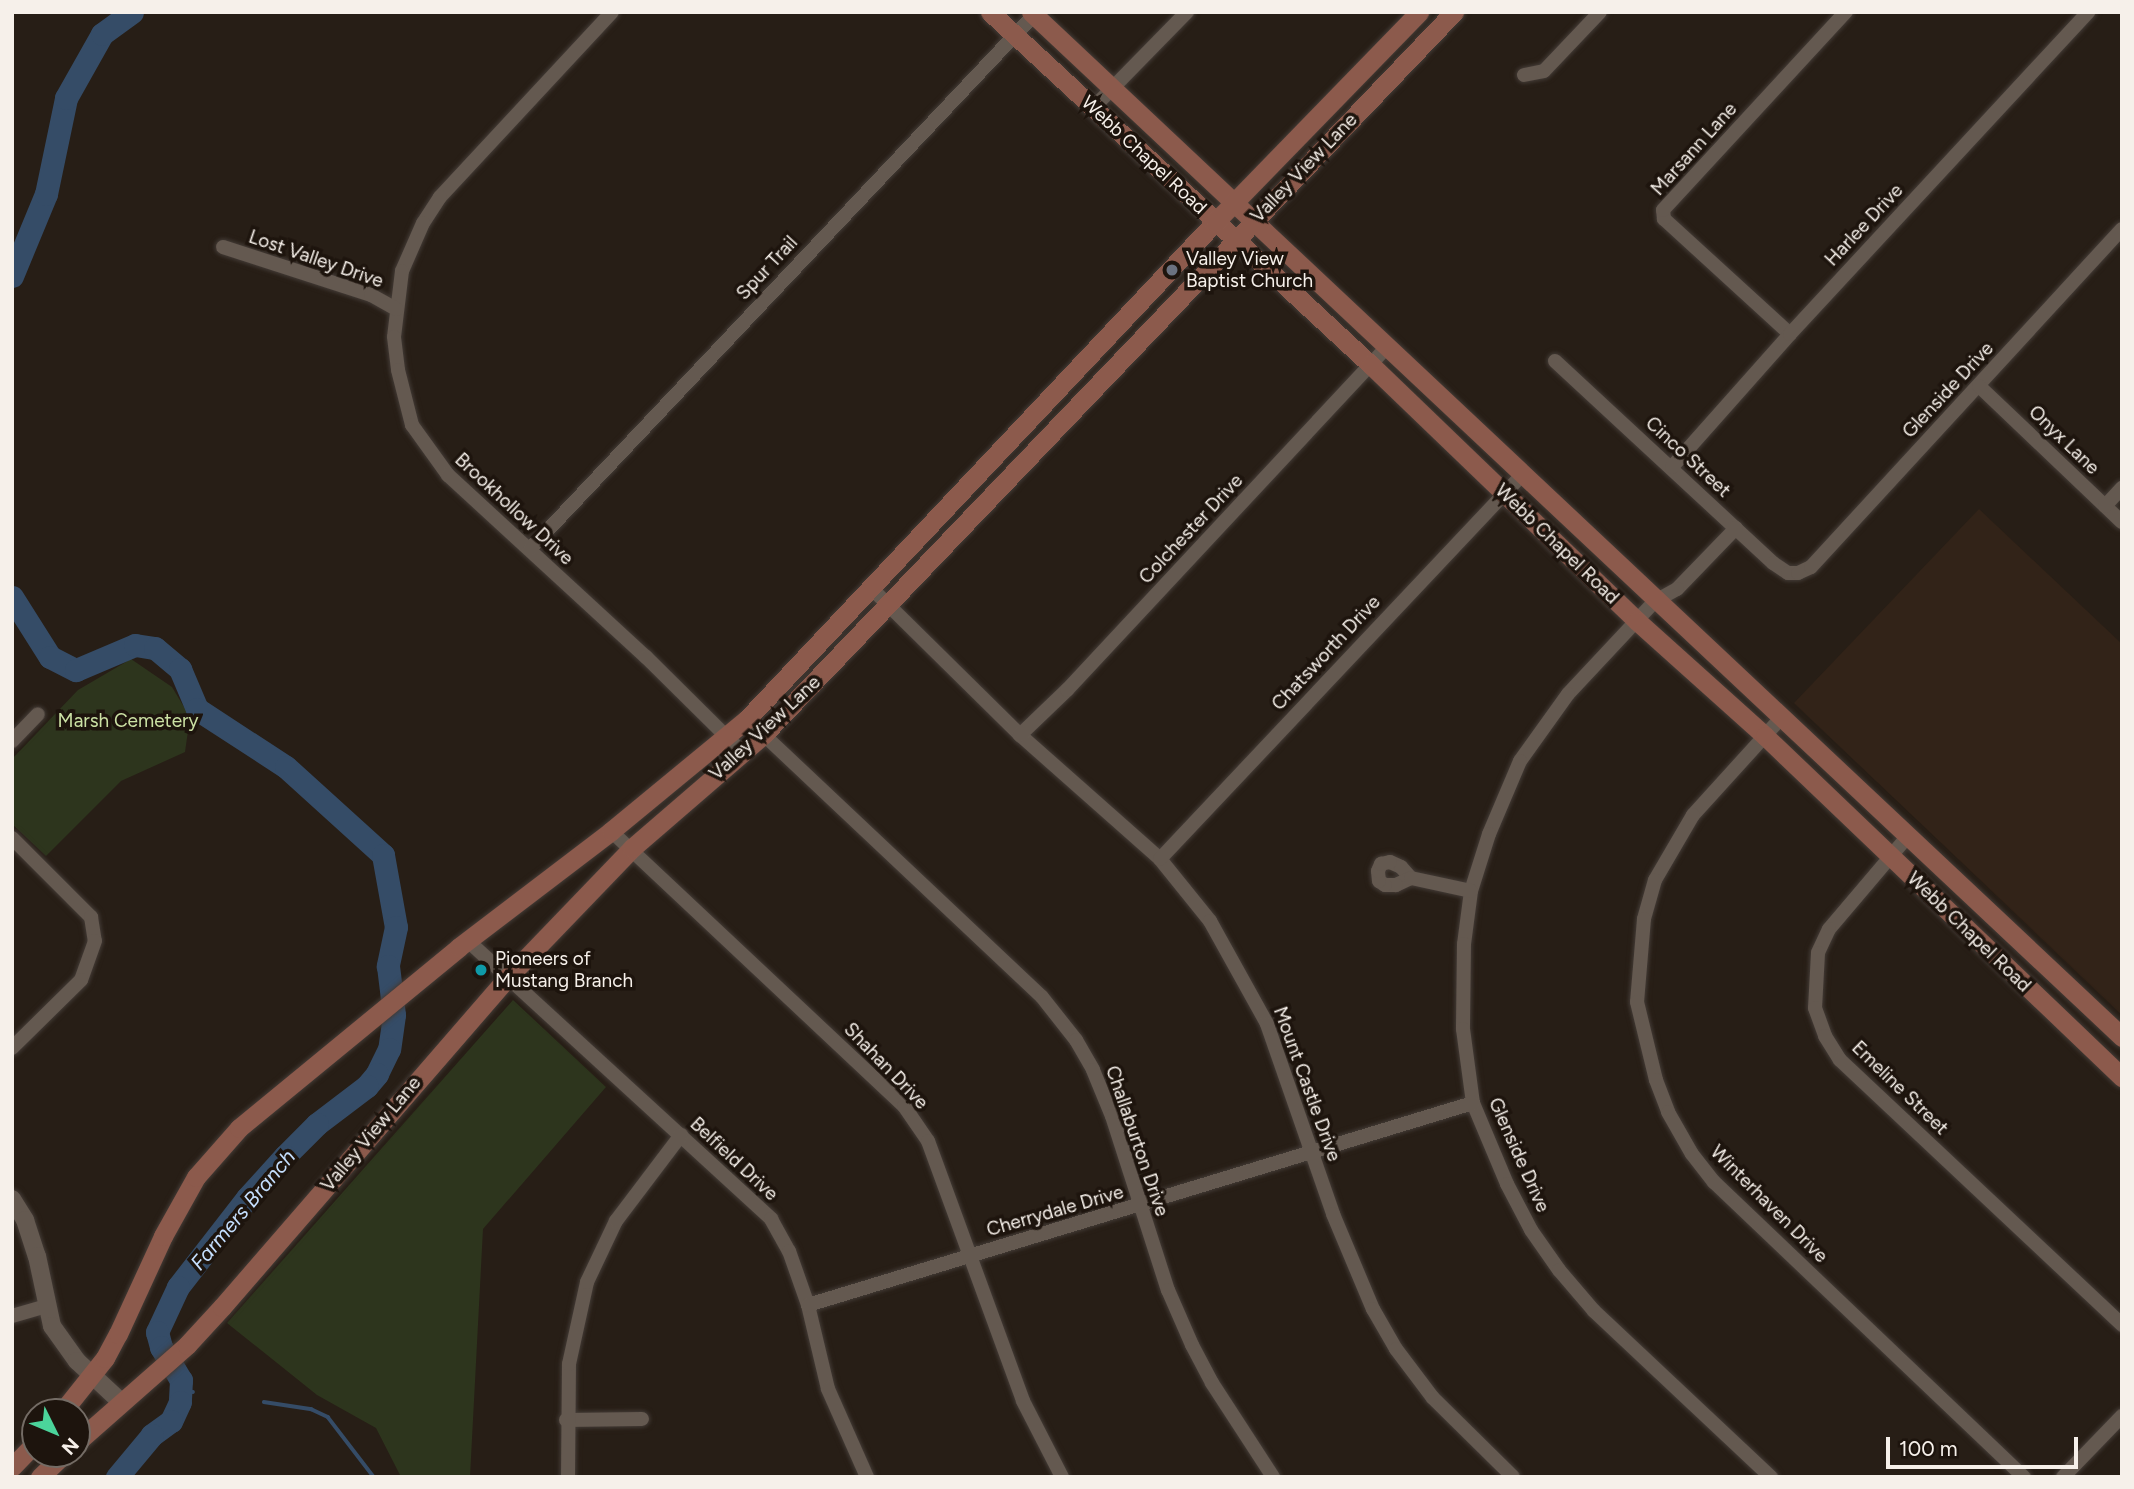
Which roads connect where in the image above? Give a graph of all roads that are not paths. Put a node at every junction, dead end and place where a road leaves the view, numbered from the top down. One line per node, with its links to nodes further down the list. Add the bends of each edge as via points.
1 (612, 12): 22 (street, Brookhollow Drive, via 440,197 409,251)
2 (990, 12): 10 (main road, Webb Chapel Road)
3 (1187, 12): 14 (street)
4 (1419, 12): 11 (main road, Valley View Lane)
5 (1454, 12): 12 (main road, Valley View Lane)
6 (1600, 12): 13 (street, via 1544,71)
7 (1846, 12): 23 (street, Marsann Lane, via 1662,210 1664,219)
8 (2088, 12): 23 (street, Harlee Drive)
9 (1033, 13): 10 (street, Spur Trail); 14 (main road, Webb Chapel Road)
10 (1014, 34): 15 (main road, Webb Chapel Road); 35 (street, Spur Trail)
11 (1387, 46): 12 (main road); 16 (main road, Valley View Lane)
12 (1405, 63): 17 (main road, Valley View Lane)
13 (1524, 75)
14 (1115, 88): 15 (street); 16 (main road, Webb Chapel Road)
15 (1094, 107): 18 (main road, Webb Chapel Road)
16 (1235, 203): 17 (main road, Webb Chapel Road); 18 (main road, Valley View Lane)
17 (1254, 221): 20 (main road, Valley View Lane); 24 (main road, Webb Chapel Road)
18 (1215, 222): 20 (main road, Webb Chapel Road); 37 (main road, Valley View Lane)
19 (2122, 229): 27 (street, Glenside Drive)
20 (1235, 241): 26 (main road, Webb Chapel Road); 39 (main road, Valley View Lane)
21 (223, 247): 22 (street, Lost Valley Drive, via 371,295)
22 (396, 309): 35 (street, Brookhollow Drive, via 398,370 420,440 448,475)
23 (1790, 334): 28 (street, Harlee Drive)
24 (1387, 347): 26 (street, Colchester Drive); 29 (main road, Webb Chapel Road)
25 (1555, 361): 28 (street, Cinco Street)
26 (1371, 365): 31 (main road, Webb Chapel Road); 45 (street, Colchester Drive)
27 (1979, 386): 32 (street, Onyx Lane); 36 (street, Glenside Drive, via 1811,566)
28 (1672, 467): 34 (street, Cinco Street)
29 (1522, 475): 31 (street, Chatsworth Drive); 38 (main road, Webb Chapel Road)
30 (2122, 488): 32 (street)
31 (1504, 493): 40 (main road, Webb Chapel Road); 55 (street, Chatsworth Drive)
32 (2105, 506): 33 (street, Onyx Lane)
33 (2122, 522)
34 (1736, 528): 36 (street, Cinco Street, via 1773,563 1788,573); 38 (street, Glenside Drive, via 1677,589)
35 (530, 550): 47 (street, Brookhollow Drive)
36 (1798, 573)
37 (870, 587): 39 (street, Mount Castle Drive); 43 (main road, Valley View Lane)
38 (1655, 601): 40 (street, Glenside Drive); 42 (main road, Webb Chapel Road)
39 (889, 605): 44 (main road, Valley View Lane); 45 (street, Mount Castle Drive)
40 (1637, 621): 46 (main road, Webb Chapel Road); 58 (street, Glenside Drive, via 1568,694 1520,761)
41 (38, 714): 48 (street)
42 (1781, 718): 46 (street, Winterhaven Drive); 51 (main road, Webb Chapel Road)
43 (747, 719): 44 (street, Challaburton Drive); 47 (main road, Valley View Lane)
44 (764, 734): 49 (main road, Valley View Lane); 69 (street, Challaburton Drive, via 1012,968 1063,1022 1093,1070)
45 (1020, 735): 55 (street, Mount Castle Drive)
46 (1765, 736): 54 (main road, Webb Chapel Road); 88 (street, Winterhaven Drive, via 1693,815 1655,880 1644,919 1637,1002 1656,1080 1668,1112 1714,1182)
47 (724, 737): 49 (street, Brookhollow Drive); 50 (main road, Valley View Lane)
48 (12, 741)
49 (742, 752): 53 (main road, Valley View Lane)
50 (611, 831): 53 (street, Shahan Drive); 60 (main road, Valley View Lane)
51 (1908, 836): 54 (street, Emeline Street); 57 (main road, Webb Chapel Road)
52 (12, 838): 63 (street, via 92,917 96,941 81,980)
53 (632, 848): 61 (main road, Valley View Lane); 70 (street, Shahan Drive, via 904,1106 928,1141)
54 (1890, 856): 59 (main road, Webb Chapel Road); 74 (street, Emeline Street, via 1829,929 1818,953 1815,1008 1825,1036 1840,1060)
55 (1160, 859): 67 (street, Mount Castle Drive, via 1210,921 1246,982 1267,1024)
56 (1411, 878): 58 (street)
57 (1964, 889): 59 (main road); 62 (main road, Webb Chapel Road)
58 (1471, 891): 65 (street, Glenside Drive, via 1462,991)
59 (1945, 909): 64 (main road, Webb Chapel Road)
60 (467, 940): 61 (street, Belfield Drive); 75 (main road, Valley View Lane, via 256,1112 196,1177 163,1236 132,1308)
61 (508, 977): 66 (street, Belfield Drive); 77 (main road, Valley View Lane, via 187,1345)
62 (2122, 1037)
63 (12, 1048)
64 (2122, 1077)
65 (1473, 1103): 67 (street, Cherrydale Drive); 87 (street, Glenside Drive, via 1507,1184 1559,1270 1594,1311)
66 (681, 1135): 71 (street, Belfield Drive, via 771,1219 789,1251); 80 (street, via 616,1221 587,1282 569,1364)
67 (1312, 1154): 69 (street, Cherrydale Drive); 86 (street, Mount Castle Drive, via 1351,1262 1396,1349 1433,1398)
68 (12, 1199): 72 (street, via 37,1256)
69 (1140, 1207): 70 (street, Cherrydale Drive); 85 (street, Challaburton Drive, via 1192,1345)
70 (971, 1255): 71 (street, Cherrydale Drive); 84 (street, Shahan Drive, via 1023,1401)
71 (808, 1305): 83 (street, Belfield Drive, via 828,1389)
72 (46, 1306): 73 (street); 75 (street, via 65,1349)
73 (12, 1316)
74 (2122, 1325)
75 (92, 1375): 76 (main road, Valley View Lane); 77 (street)
76 (73, 1398)
77 (121, 1402): 81 (main road, Valley View Lane)
78 (2122, 1416): 89 (street)
79 (642, 1419): 80 (street)
80 (566, 1420): 82 (street)
81 (91, 1429)
82 (568, 1477)
83 (867, 1477)
84 (1062, 1477)
85 (1273, 1477)
86 (1513, 1477)
87 (1771, 1477)
88 (2024, 1477)
89 (2063, 1477)

